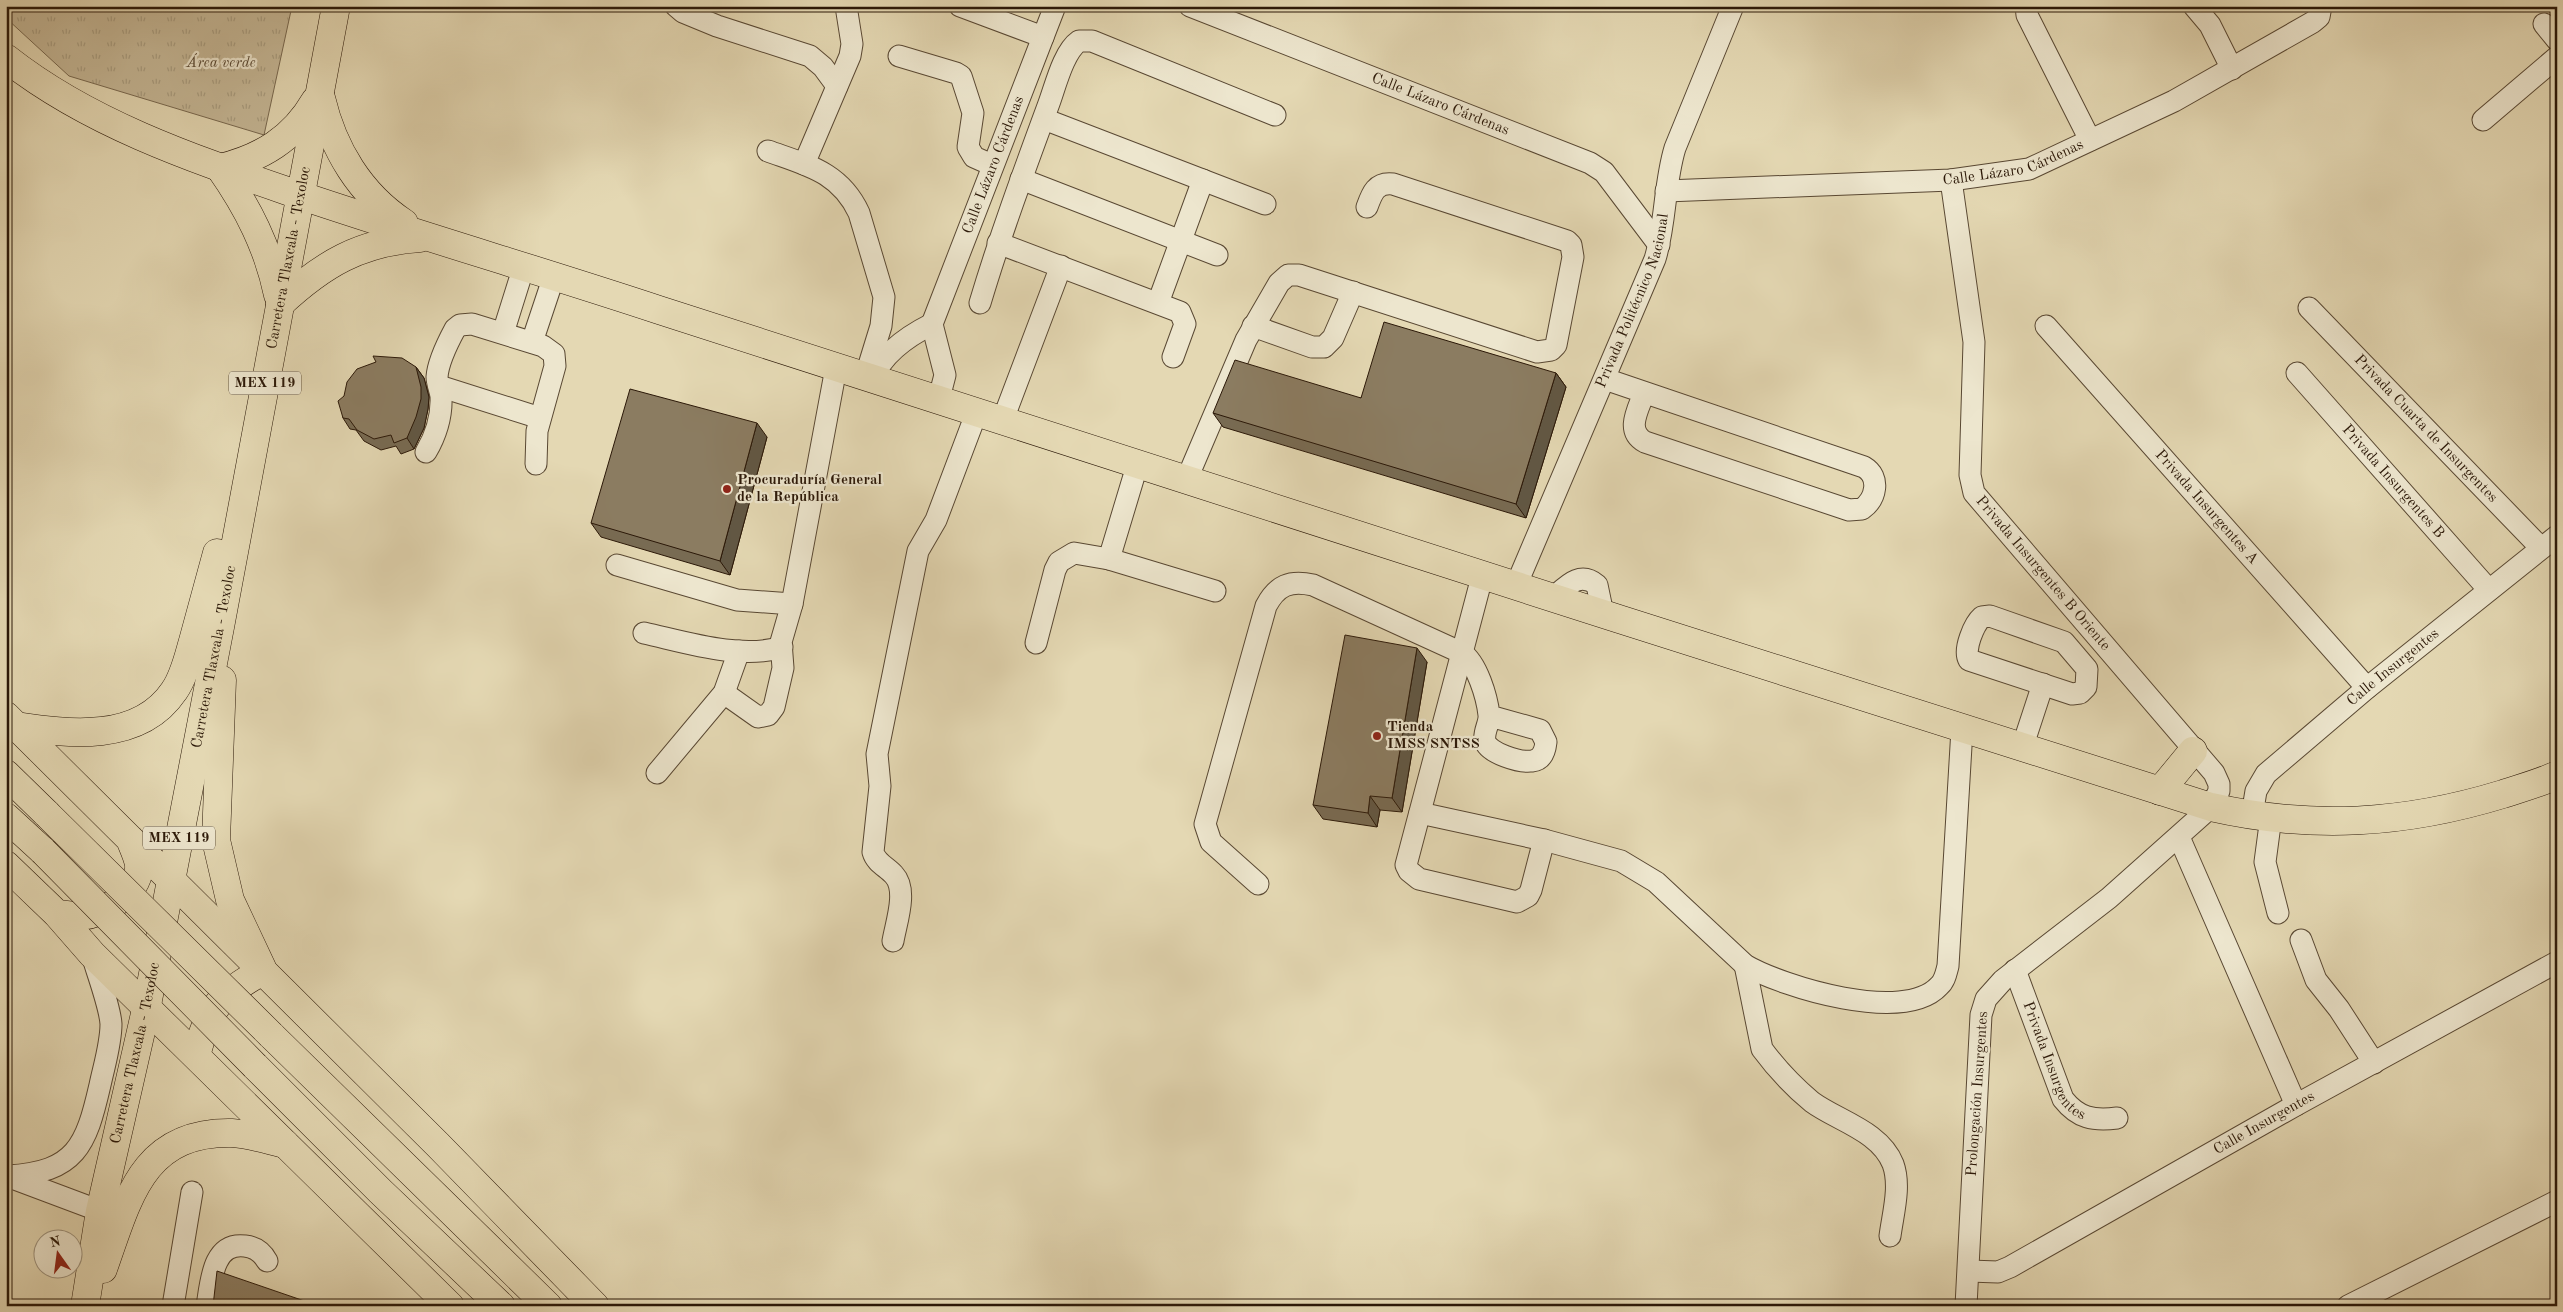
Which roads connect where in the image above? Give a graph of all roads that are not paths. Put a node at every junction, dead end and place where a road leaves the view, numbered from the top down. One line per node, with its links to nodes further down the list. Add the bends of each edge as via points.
1 (336, 6): 17 (main road, Carretera Tlaxcala - Texoloc / MEX 119)
2 (676, 6): 16 (street, via 717,26 810,56)
3 (846, 6): 16 (street, via 852,44)
4 (960, 6): 11 (street)
5 (1055, 6): 11 (street, Calle Lázaro Cárdenas)
6 (1190, 6): 36 (street, Calle Lázaro Cárdenas, via 1590,163 1604,172)
7 (1732, 6): 29 (street, Privada Politécnico Nacional, via 1675,148)
8 (2026, 6): 21 (street, via 2027,15)
9 (2194, 6): 15 (street, via 2210,25)
10 (2321, 8): 15 (street, Calle Lázaro Cárdenas, via 2314,22)
11 (1043, 37): 24 (street, Calle Lázaro Cárdenas)
12 (899, 56): 24 (street, via 961,76 972,113 968,147 974,157)
13 (2557, 57): 20 (street)
14 (6, 58): 25 (main road, via 47,88 111,123)
15 (2232, 69): 21 (street, Calle Lázaro Cárdenas, via 2174,101)
16 (837, 86): 23 (street)
17 (319, 93): 25 (main road, via 306,116 289,135 253,158); 30 (main road, Carretera Tlaxcala - Texoloc / MEX 119); 33 (main road, via 339,151 356,177 376,200)
18 (1275, 114): 19 (street, via 1085,40 1078,41 1069,50)
19 (1044, 119): 26 (street); 27 (street)
20 (2483, 120)
21 (2090, 140): 28 (street, Calle Lázaro Cárdenas, via 2029,169)
22 (768, 151): 23 (street)
23 (804, 164): 55 (street, via 839,182 859,213 884,298)
24 (992, 165): 46 (street, Calle Lázaro Cárdenas)
25 (220, 168): 30 (main road); 44 (main road, via 253,219 274,275)
26 (1021, 178): 34 (street); 35 (street)
27 (1203, 180): 31 (street); 34 (street)
28 (1951, 180): 29 (street, Calle Lázaro Cárdenas); 88 (street, Privada Insurgentes B Oriente, via 1974,342 1972,487)
29 (1666, 191): 36 (street, Privada Politécnico Nacional)
30 (301, 195): 33 (main road); 44 (main road, Carretera Tlaxcala - Texoloc / MEX 119)
31 (1264, 204)
32 (1367, 207): 41 (street, via 1375,188 1380,184 1393,184 1562,238 1571,245 1573,257 1559,339 1551,350 1544,352)
33 (426, 238): 38 (main road); 44 (main road, via 372,245 347,255 322,268)
34 (1181, 240): 37 (street); 43 (street)
35 (998, 243): 39 (street); 42 (street)
36 (1659, 245): 54 (street, Privada Politécnico Nacional)
37 (1217, 255)
38 (524, 266): 40 (main road); 49 (street)
39 (1061, 266): 43 (street); 61 (street)
40 (554, 276): 50 (street); 52 (main road)
41 (1353, 292): 47 (street, via 1299,275 1288,276 1280,283); 47 (street, via 1333,338 1324,347 1312,347)
42 (980, 303)
43 (1158, 303): 51 (street, via 1174,308 1184,317 1184,330)
44 (280, 304): 63 (main road, Carretera Tlaxcala - Texoloc / MEX 119)
45 (2309, 308): 67 (street, Privada Cuarta de Insurgentes)
46 (932, 324): 55 (street, via 881,361); 58 (street, via 944,365 944,384)
47 (1253, 326): 66 (street)
48 (2046, 326): 82 (street, Privada Insurgentes A)
49 (503, 333): 50 (street); 56 (street, via 466,323 455,329 438,370)
50 (532, 342): 60 (street, via 549,349 556,360)
51 (1173, 357)
52 (836, 368): 55 (main road); 74 (street)
53 (2297, 373): 72 (street, Privada Insurgentes B)
54 (1604, 378): 57 (street); 71 (street, Privada Politécnico Nacional)
55 (868, 379): 58 (main road)
56 (439, 386): 60 (street); 62 (street, via 438,423 435,437)
57 (1644, 393): 57 (street, via 1864,467 1874,475 1870,500 1862,510 1849,510 1645,442 1633,428)
58 (938, 402): 59 (main road)
59 (976, 414): 61 (main road); 106 (street, via 936,520 918,551 877,754 880,786 873,852 876,860 899,882)
60 (540, 418): 64 (street)
61 (1002, 422): 65 (main road)
62 (426, 452)
63 (250, 463): 75 (main road, Carretera Tlaxcala - Texoloc / MEX 119); 85 (main road, via 220,545 184,670 175,690 162,706 122,727 96,733 61,733)
64 (536, 464)
65 (1137, 466): 66 (main road); 68 (street)
66 (1186, 481): 70 (main road)
67 (2549, 542): 72 (street, Calle Insurgentes)
68 (1109, 559): 73 (street); 77 (street, via 1074,553 1059,562)
69 (617, 564): 74 (street, via 737,600)
70 (1482, 578): 71 (main road); 80 (street)
71 (1515, 588): 86 (main road)
72 (2489, 590): 82 (street, Calle Insurgentes)
73 (1215, 591)
74 (792, 604): 78 (street)
75 (220, 627): 101 (main road, Carretera Tlaxcala - Texoloc / MEX 119); 111 (main road, via 222,733 217,772 216,840 230,900)
76 (644, 633): 79 (street)
77 (1036, 643)
78 (782, 648): 79 (street); 83 (street, via 784,668 771,713 758,717)
79 (739, 651): 83 (street)
80 (1462, 653): 84 (street, via 1476,668); 94 (street); 102 (street, via 1313,585 1285,584 1273,593 1266,606 1205,824 1206,834 1217,849)
81 (2043, 684): 81 (street, via 1969,660 1967,649 1980,619 1990,616 2064,642 2086,669 2088,680 2080,693 2072,694); 87 (street)
82 (2366, 688): 95 (street, Calle Insurgentes, via 2266,774 2256,792)
83 (724, 693): 89 (street)
84 (1490, 716)
85 (11, 721): 98 (main road)
86 (1962, 729): 87 (main road); 109 (street, via 1948,966 1946,977 1939,986 1930,994 1894,1003 1870,1002 1816,992 1759,973)
87 (2022, 748): 92 (main road)
88 (2193, 751): 92 (main road); 93 (street, Privada Insurgentes B Oriente, via 2214,773 2219,784 2217,799)
89 (657, 773)
90 (6, 774): 133 (main road, bridge)
91 (2555, 780): 95 (main road, via 2434,812 2390,820 2318,822)
92 (2160, 791): 93 (main road)
93 (2211, 807): 95 (main road); 97 (street, Prolongación Insurgentes)
94 (1420, 812): 99 (street); 99 (street, via 1406,865 1413,876 1510,902 1528,896)
95 (2262, 816): 103 (street, Calle Insurgentes, via 2265,862)
96 (6, 817): 132 (main road, bridge, via 380,1191)
97 (2179, 837): 110 (street, Prolongación Insurgentes, via 2109,898); 115 (street)
98 (130, 839): 101 (main road); 104 (main road, via 139,868 131,888 118,901 100,911 81,916)
99 (1544, 840): 109 (street, via 1621,861 1640,870)
100 (6, 865): 104 (main road)
101 (171, 880): 111 (main road); 112 (main road, Carretera Tlaxcala - Texoloc / MEX 119)
102 (1258, 884)
103 (2278, 913)
104 (57, 914): 107 (main road)
105 (2301, 940): 114 (street, via 2316,980)
106 (893, 941)
107 (92, 954): 112 (main road); 118 (street, via 111,1024 91,1124 77,1148 60,1164 31,1175)
108 (2557, 962): 114 (street, Calle Insurgentes)
109 (1745, 965): 122 (street, via 1762,1049 1769,1059 1813,1102 1866,1134 1886,1152 1893,1164 1897,1184)
110 (2014, 970): 116 (street, Privada Insurgentes, via 2063,1099 2072,1111 2085,1118); 125 (street, Prolongación Insurgentes, via 1986,999 1981,1015)
111 (263, 971): 113 (main road, via 227,994 216,1007 203,1030); 134 (main road)
112 (147, 1005): 113 (main road); 121 (main road, Carretera Tlaxcala - Texoloc / MEX 119)
113 (196, 1056): 117 (main road)
114 (2374, 1063): 115 (street, Calle Insurgentes)
115 (2296, 1105): 125 (street, Calle Insurgentes, via 2010,1267 1992,1272)
116 (2117, 1118)
117 (285, 1144): 128 (main road, via 233,1133 183,1141 164,1151 149,1164 134,1186); 131 (main road)
118 (7, 1176): 121 (street)
119 (192, 1192): 124 (street)
120 (2557, 1201): 136 (street)
121 (100, 1211): 127 (main road, Carretera Tlaxcala - Texoloc / MEX 119)
122 (1890, 1236)
123 (267, 1261): 126 (street, via 256,1249 236,1246 226,1250 218,1259)
124 (178, 1269): 126 (street); 129 (street)
125 (1969, 1271): 135 (street, Prolongación Insurgentes)
126 (212, 1274): 130 (street)
127 (85, 1306)
128 (90, 1306)
129 (173, 1306)
130 (208, 1306)
131 (450, 1306)
132 (501, 1306)
133 (548, 1306)
134 (595, 1306)
135 (1966, 1306)
136 (2348, 1306)

